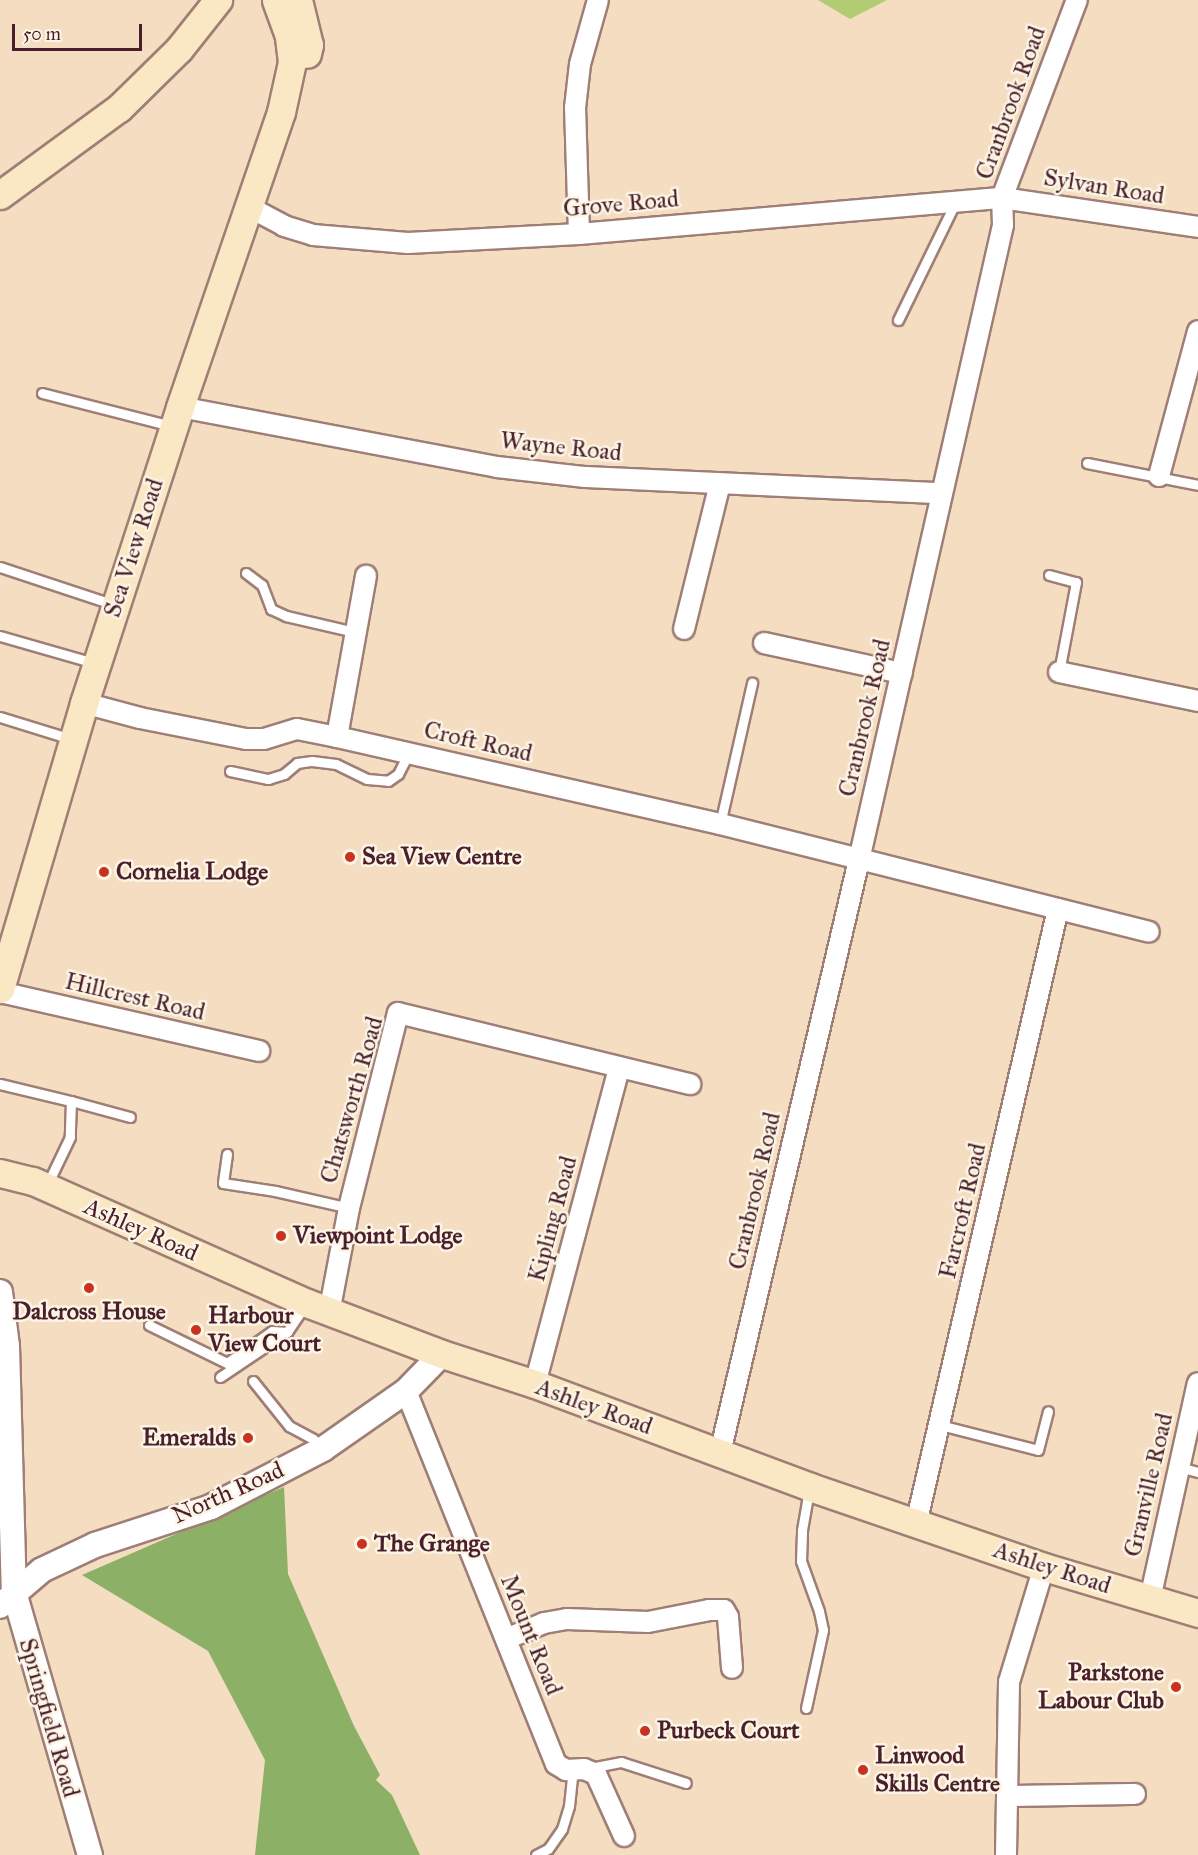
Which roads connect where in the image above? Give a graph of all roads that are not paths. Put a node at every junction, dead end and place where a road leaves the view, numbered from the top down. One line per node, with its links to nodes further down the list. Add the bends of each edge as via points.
1 (238, 0): 9 (main road)
2 (256, 0): 8 (main road, Sea View Road, via 270,5)
3 (276, 0): 8 (main road, Sea View Road)
4 (298, 0): 10 (main road, Sea View Road, via 309,45 306,62)
5 (598, 0): 16 (street, via 580,64 575,108)
6 (1077, 0): 12 (street, Cranbrook Road)
7 (216, 4): 9 (main road)
8 (289, 36): 10 (main road, Sea View Road, via 292,62)
9 (179, 49): 11 (main road, via 119,108)
10 (281, 112): 14 (main road, Sea View Road)
11 (0, 195)
12 (1002, 198): 13 (street, Grove Road); 15 (street, Sylvan Road); 25 (street, Cranbrook Road, via 1003,225)
13 (955, 202): 16 (street, Grove Road); 17 (lane)
14 (249, 207): 16 (street, Grove Road, via 284,226 313,235 359,241 408,243); 20 (main road, Sea View Road)
15 (1198, 227)
16 (579, 234)
17 (898, 320)
18 (1198, 331): 22 (street)
19 (42, 393): 20 (lane)
20 (176, 417): 23 (street, Wayne Road, via 497,467 585,477); 30 (main road, Sea View Road)
21 (1087, 463): 22 (lane)
22 (1159, 476): 24 (lane)
23 (720, 483): 25 (street, Wayne Road); 31 (street)
24 (1198, 486)
25 (942, 493): 37 (street, Cranbrook Road)
26 (0, 567): 30 (lane)
27 (246, 573): 32 (lane, via 262,585 271,609)
28 (1049, 575): 36 (lane, via 1076,582)
29 (366, 576): 32 (street)
30 (116, 605): 35 (main road, Sea View Road)
31 (684, 629)
32 (355, 632): 42 (street)
33 (0, 636): 35 (lane)
34 (764, 643): 37 (street)
35 (97, 663): 40 (main road, Sea View Road)
36 (1059, 672): 39 (street)
37 (902, 673): 47 (street, Cranbrook Road)
38 (752, 683): 46 (lane)
39 (1198, 701)
40 (84, 703): 42 (street, Croft Road, via 246,739 264,739 297,729); 43 (main road, Sea View Road)
41 (0, 717): 43 (lane)
42 (338, 737): 44 (street, Croft Road)
43 (73, 740): 50 (main road, Sea View Road, via 13,925)
44 (405, 752): 45 (lane, via 398,774 388,781 367,779 336,764 312,761 297,763 285,774 268,779); 46 (street, Croft Road)
45 (230, 771)
46 (720, 824): 47 (street, Croft Road)
47 (859, 860): 48 (street); 74 (street, Cranbrook Road)
48 (1058, 909): 49 (street); 72 (street, Farcroft Road)
49 (1149, 932)
50 (0, 990): 51 (street, Hillcrest Road)
51 (259, 1052)
52 (620, 1068): 54 (street, Chatsworth Road); 60 (street, Chatsworth Road, via 398,1013); 69 (street, Kipling Road)
53 (0, 1084): 55 (lane)
54 (690, 1084)
55 (71, 1101): 56 (lane); 59 (lane, via 70,1137)
56 (130, 1117)
57 (227, 1154): 60 (lane, via 223,1183)
58 (0, 1173): 59 (main road, Ashley Road)
59 (46, 1187): 62 (main road, Ashley Road)
60 (349, 1208): 62 (street, Chatsworth Road)
61 (0, 1292): 79 (street, Springfield Road, via 7,1346)
62 (318, 1308): 64 (lane); 65 (main road, Ashley Road)
63 (149, 1325): 64 (lane, via 227,1363 272,1331)
64 (287, 1332): 66 (lane)
65 (442, 1354): 69 (main road, Ashley Road); 70 (street, North Road)
66 (220, 1377)
67 (253, 1381): 73 (lane, via 289,1426)
68 (1198, 1383): 75 (street, Granville Road)
69 (535, 1384): 74 (main road, Ashley Road)
70 (406, 1391): 73 (street, North Road); 82 (street, Mount Road)
71 (1048, 1411): 72 (lane, via 1038,1450)
72 (940, 1425): 77 (street, Farcroft Road)
73 (323, 1449): 79 (street, North Road, via 211,1507 95,1545 42,1570)
74 (720, 1453): 76 (main road, Ashley Road)
75 (1189, 1470): 80 (street, Granville Road)
76 (810, 1487): 77 (main road, Ashley Road); 84 (lane, via 801,1561 823,1630)
77 (916, 1524): 78 (main road, Ashley Road)
78 (1044, 1566): 80 (main road, Ashley Road); 88 (street, via 1009,1682)
79 (7, 1599): 90 (street, Springfield Road)
80 (1150, 1599): 81 (main road, Ashley Road)
81 (1198, 1613)
82 (506, 1639): 83 (street, via 544,1623 648,1622 724,1610 728,1617); 85 (street, Mount Road)
83 (732, 1668)
84 (806, 1708)
85 (571, 1767): 86 (lane, via 621,1762); 89 (street, via 596,1774); 91 (lane, via 569,1806 562,1829 556,1841)
86 (686, 1783)
87 (1136, 1794): 88 (street)
88 (1008, 1796): 92 (street)
89 (624, 1836)
90 (90, 1855)
91 (537, 1855)
92 (1006, 1855)

